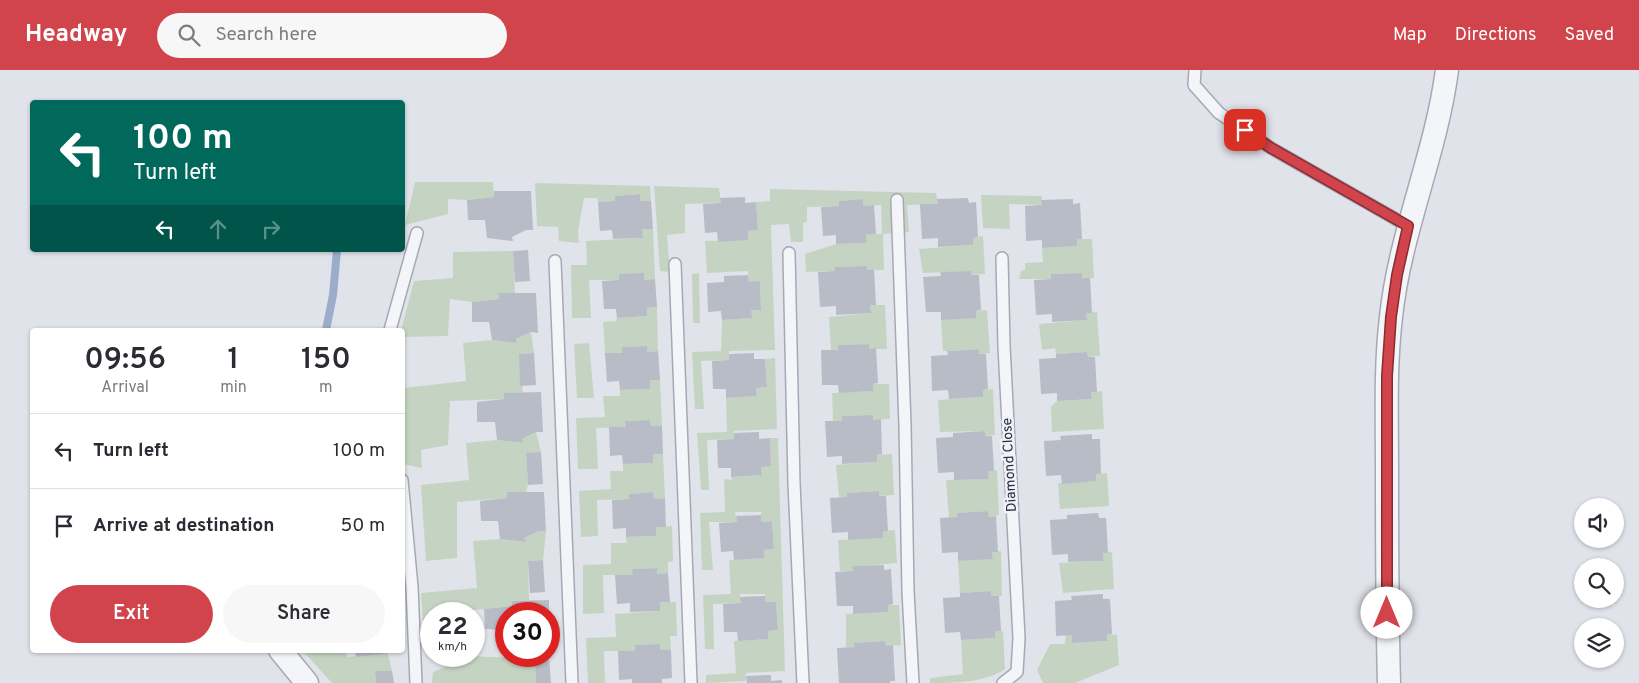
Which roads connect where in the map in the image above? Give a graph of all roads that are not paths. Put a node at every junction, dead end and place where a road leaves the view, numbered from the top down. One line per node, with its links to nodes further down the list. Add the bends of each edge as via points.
1 (1195, 70): 4 (lane, via 1194,85 1219,113 1271,148)
2 (1447, 70): 4 (street, via 1443,100)
3 (897, 200): 18 (lane, via 908,591)
4 (1408, 226): 20 (street, via 1391,317 1387,376)
5 (417, 232): 10 (lane)
6 (789, 253): 17 (lane)
7 (1002, 258): 19 (lane, Diamond Close, via 1019,638 1017,672)
8 (555, 261): 15 (lane)
9 (675, 264): 16 (lane)
10 (391, 328)
11 (405, 512): 14 (lane)
12 (282, 653): 13 (street)
13 (307, 683)
14 (416, 683)
15 (572, 683)
16 (691, 683)
17 (803, 683)
18 (914, 683)
19 (1003, 683)
20 (1389, 683)

